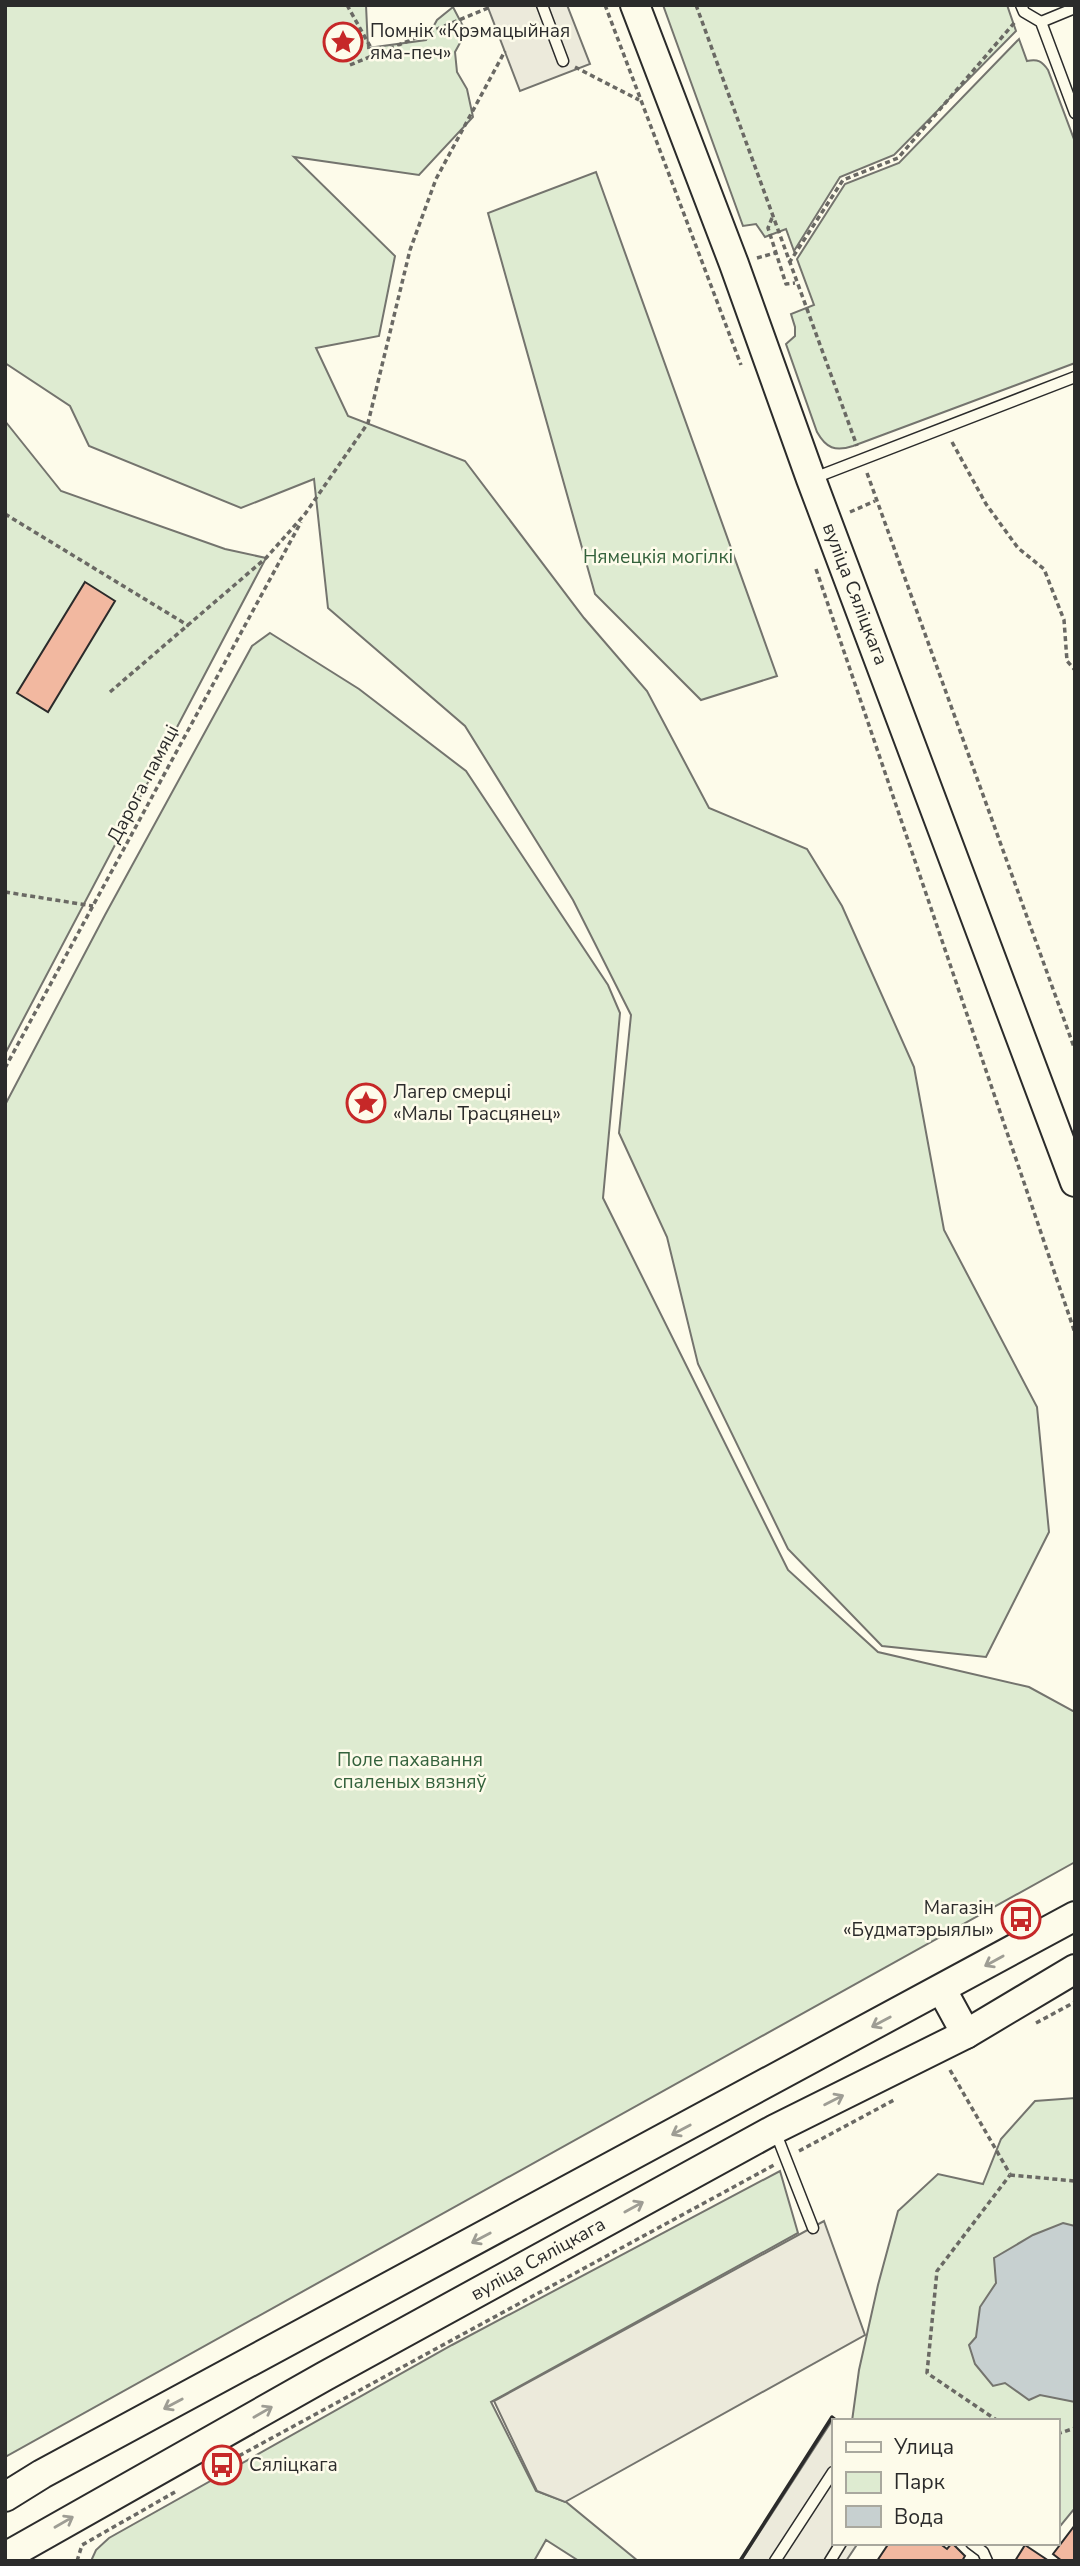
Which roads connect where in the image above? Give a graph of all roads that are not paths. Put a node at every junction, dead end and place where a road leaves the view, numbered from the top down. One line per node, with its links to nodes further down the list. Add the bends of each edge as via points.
1 (542, 5): 6 (lane)
2 (635, 5): 9 (main road, вуліца Сяліцкага)
3 (1023, 8): 5 (lane)
4 (1075, 8): 5 (lane)
5 (1041, 22): 7 (lane)
6 (563, 61)
7 (1075, 113)
8 (1075, 377): 9 (lane)
9 (811, 479): 10 (main road, вуліца Сяліцкага)
10 (1075, 1182)
11 (1075, 1916): 13 (main road, one-way to 13)
12 (1075, 1969): 14 (main road, вуліца Сяліцкага)
13 (942, 1990): 14 (main road); 18 (main road, one-way to 18)
14 (966, 2034): 15 (main road, вуліца Сяліцкага, one-way to 14)
15 (775, 2129): 16 (lane); 21 (main road, вуліца Сяліцкага, one-way to 15)
16 (813, 2228)
17 (832, 2474): 22 (lane)
18 (5, 2497)
19 (840, 2545): 23 (lane)
20 (974, 2545): 24 (lane)
21 (5, 2557)
22 (775, 2561)
23 (830, 2561)
24 (987, 2561)

